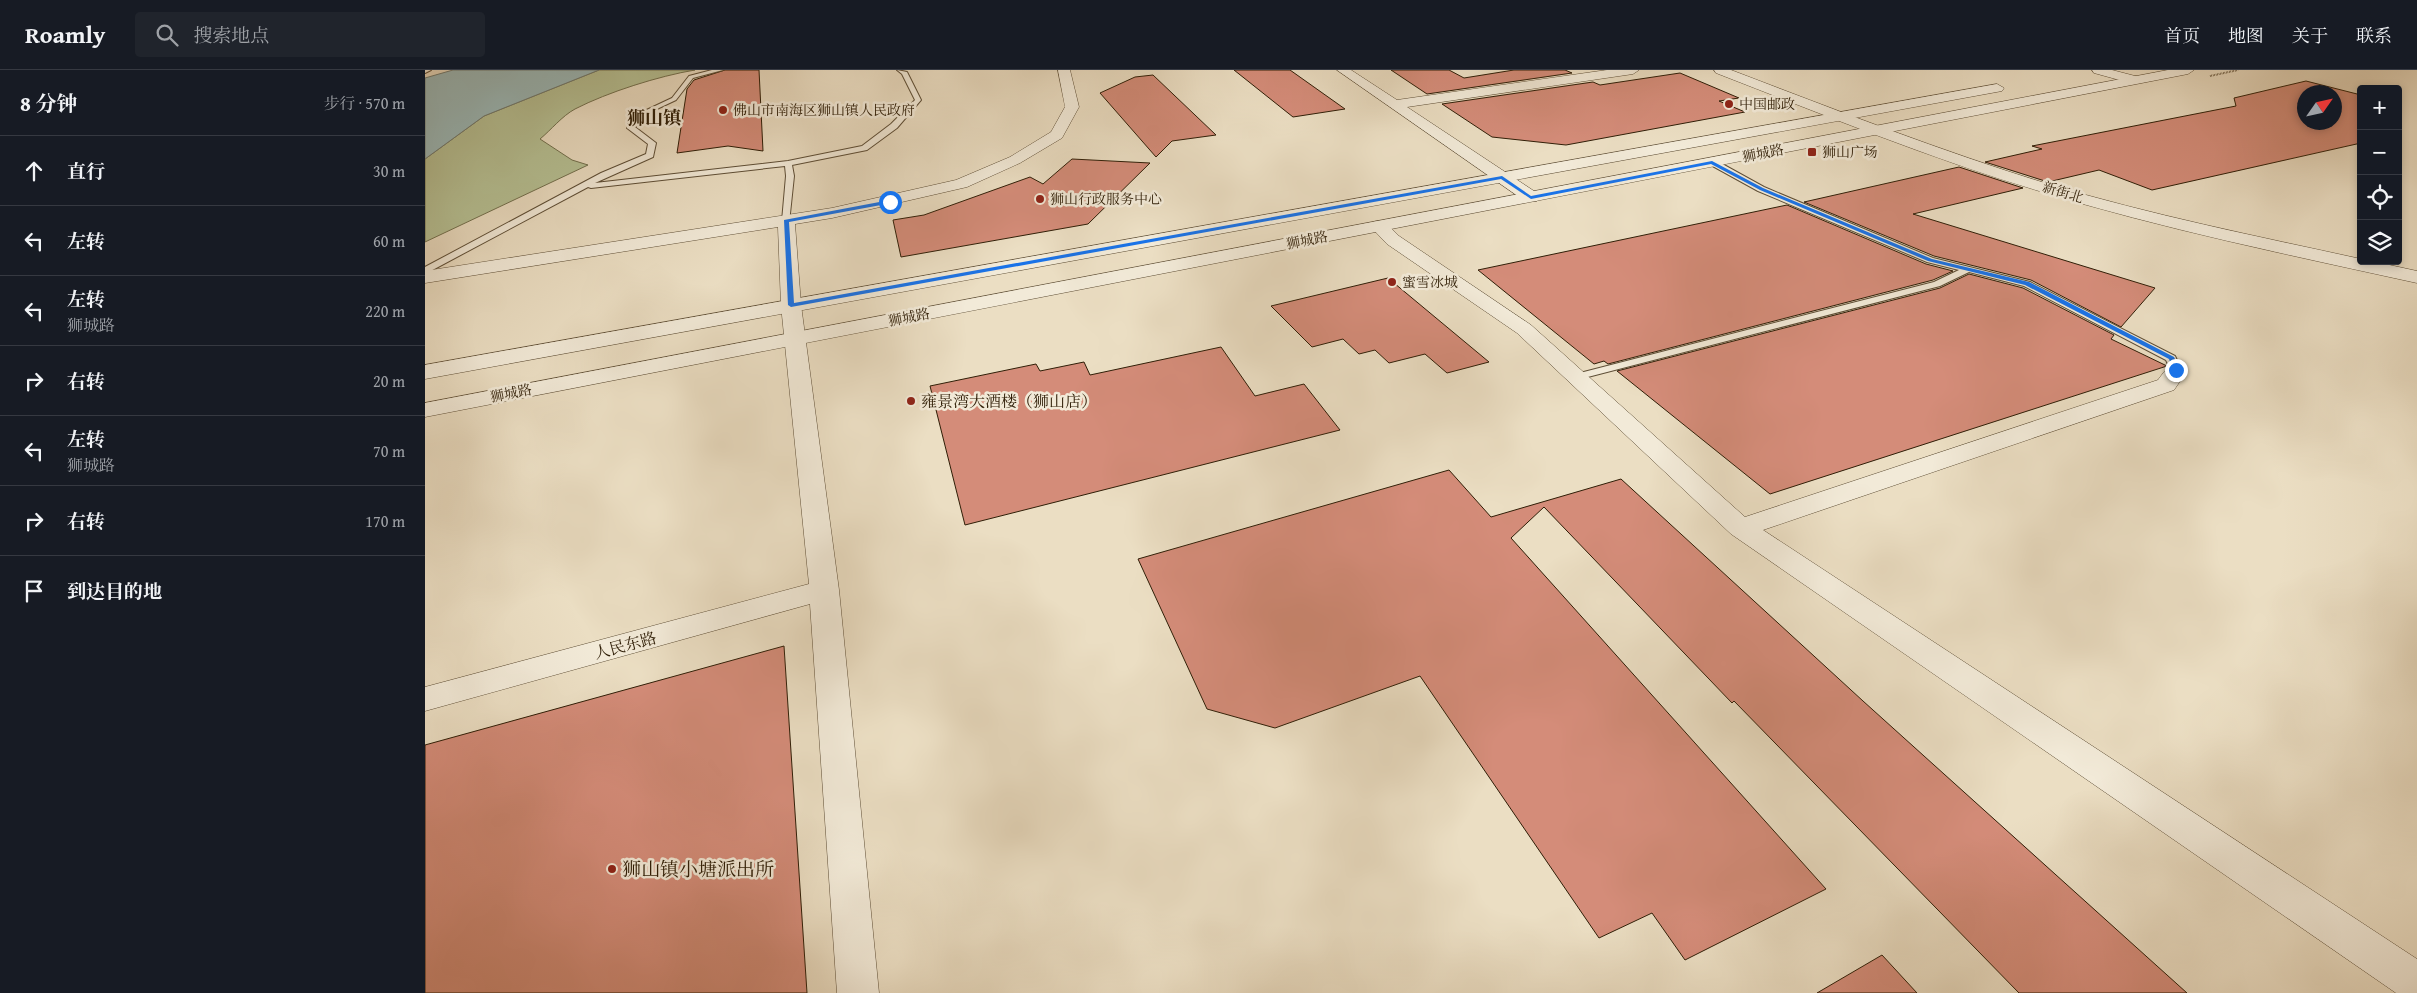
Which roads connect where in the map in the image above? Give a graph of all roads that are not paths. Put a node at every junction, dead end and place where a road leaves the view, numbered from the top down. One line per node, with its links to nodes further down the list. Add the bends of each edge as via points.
1 (720, 70): 18 (lane, via 691,77 673,100 639,115 631,128 652,143 650,155)
2 (900, 70): 16 (lane, via 905,73 918,100 894,126 864,148)
3 (1064, 70): 20 (street, via 1072,107 1057,135 1015,160 961,184 890,202)
4 (1343, 70): 12 (street)
5 (1633, 70): 12 (street)
6 (1721, 70): 13 (street, 新街北)
7 (2097, 70): 9 (street); 10 (street)
8 (2188, 70): 10 (street, 狮城路)
9 (2077, 74)
10 (2134, 80): 14 (street, 狮城路)
11 (2009, 86): 13 (street, 狮城路)
12 (1394, 105): 17 (street)
13 (1842, 116): 14 (street, 新街北); 17 (street, 狮城路)
14 (1878, 131): 15 (street, 狮城路); 24 (street, 新街北, via 1949,157 2089,200 2217,233)
15 (1712, 162): 19 (street, 狮城路); 22 (lane, via 1761,189 1930,260)
16 (788, 163): 18 (lane); 20 (lane)
17 (1502, 177): 19 (street); 26 (street, 狮城路)
18 (583, 187): 23 (lane)
19 (1531, 197): 21 (street, 狮城路)
20 (786, 221): 25 (street); 26 (street)
21 (1379, 226): 27 (street, 狮城路); 30 (street, via 1393,240 1524,330)
22 (1968, 269): 28 (lane, via 2027,284 2171,358); 30 (lane, via 1937,284)
23 (425, 271)
24 (2417, 277)
25 (425, 278)
26 (791, 305): 27 (street); 29 (street, 狮城路)
27 (796, 338): 31 (street, 狮城路); 33 (street)
28 (2176, 370): 32 (street, via 2167,385)
29 (425, 372)
30 (1576, 377): 32 (street)
31 (425, 410)
32 (1741, 528): 35 (street)
33 (824, 590): 34 (street, 人民东路); 36 (street)
34 (425, 699)
35 (2417, 983)
36 (858, 993)

